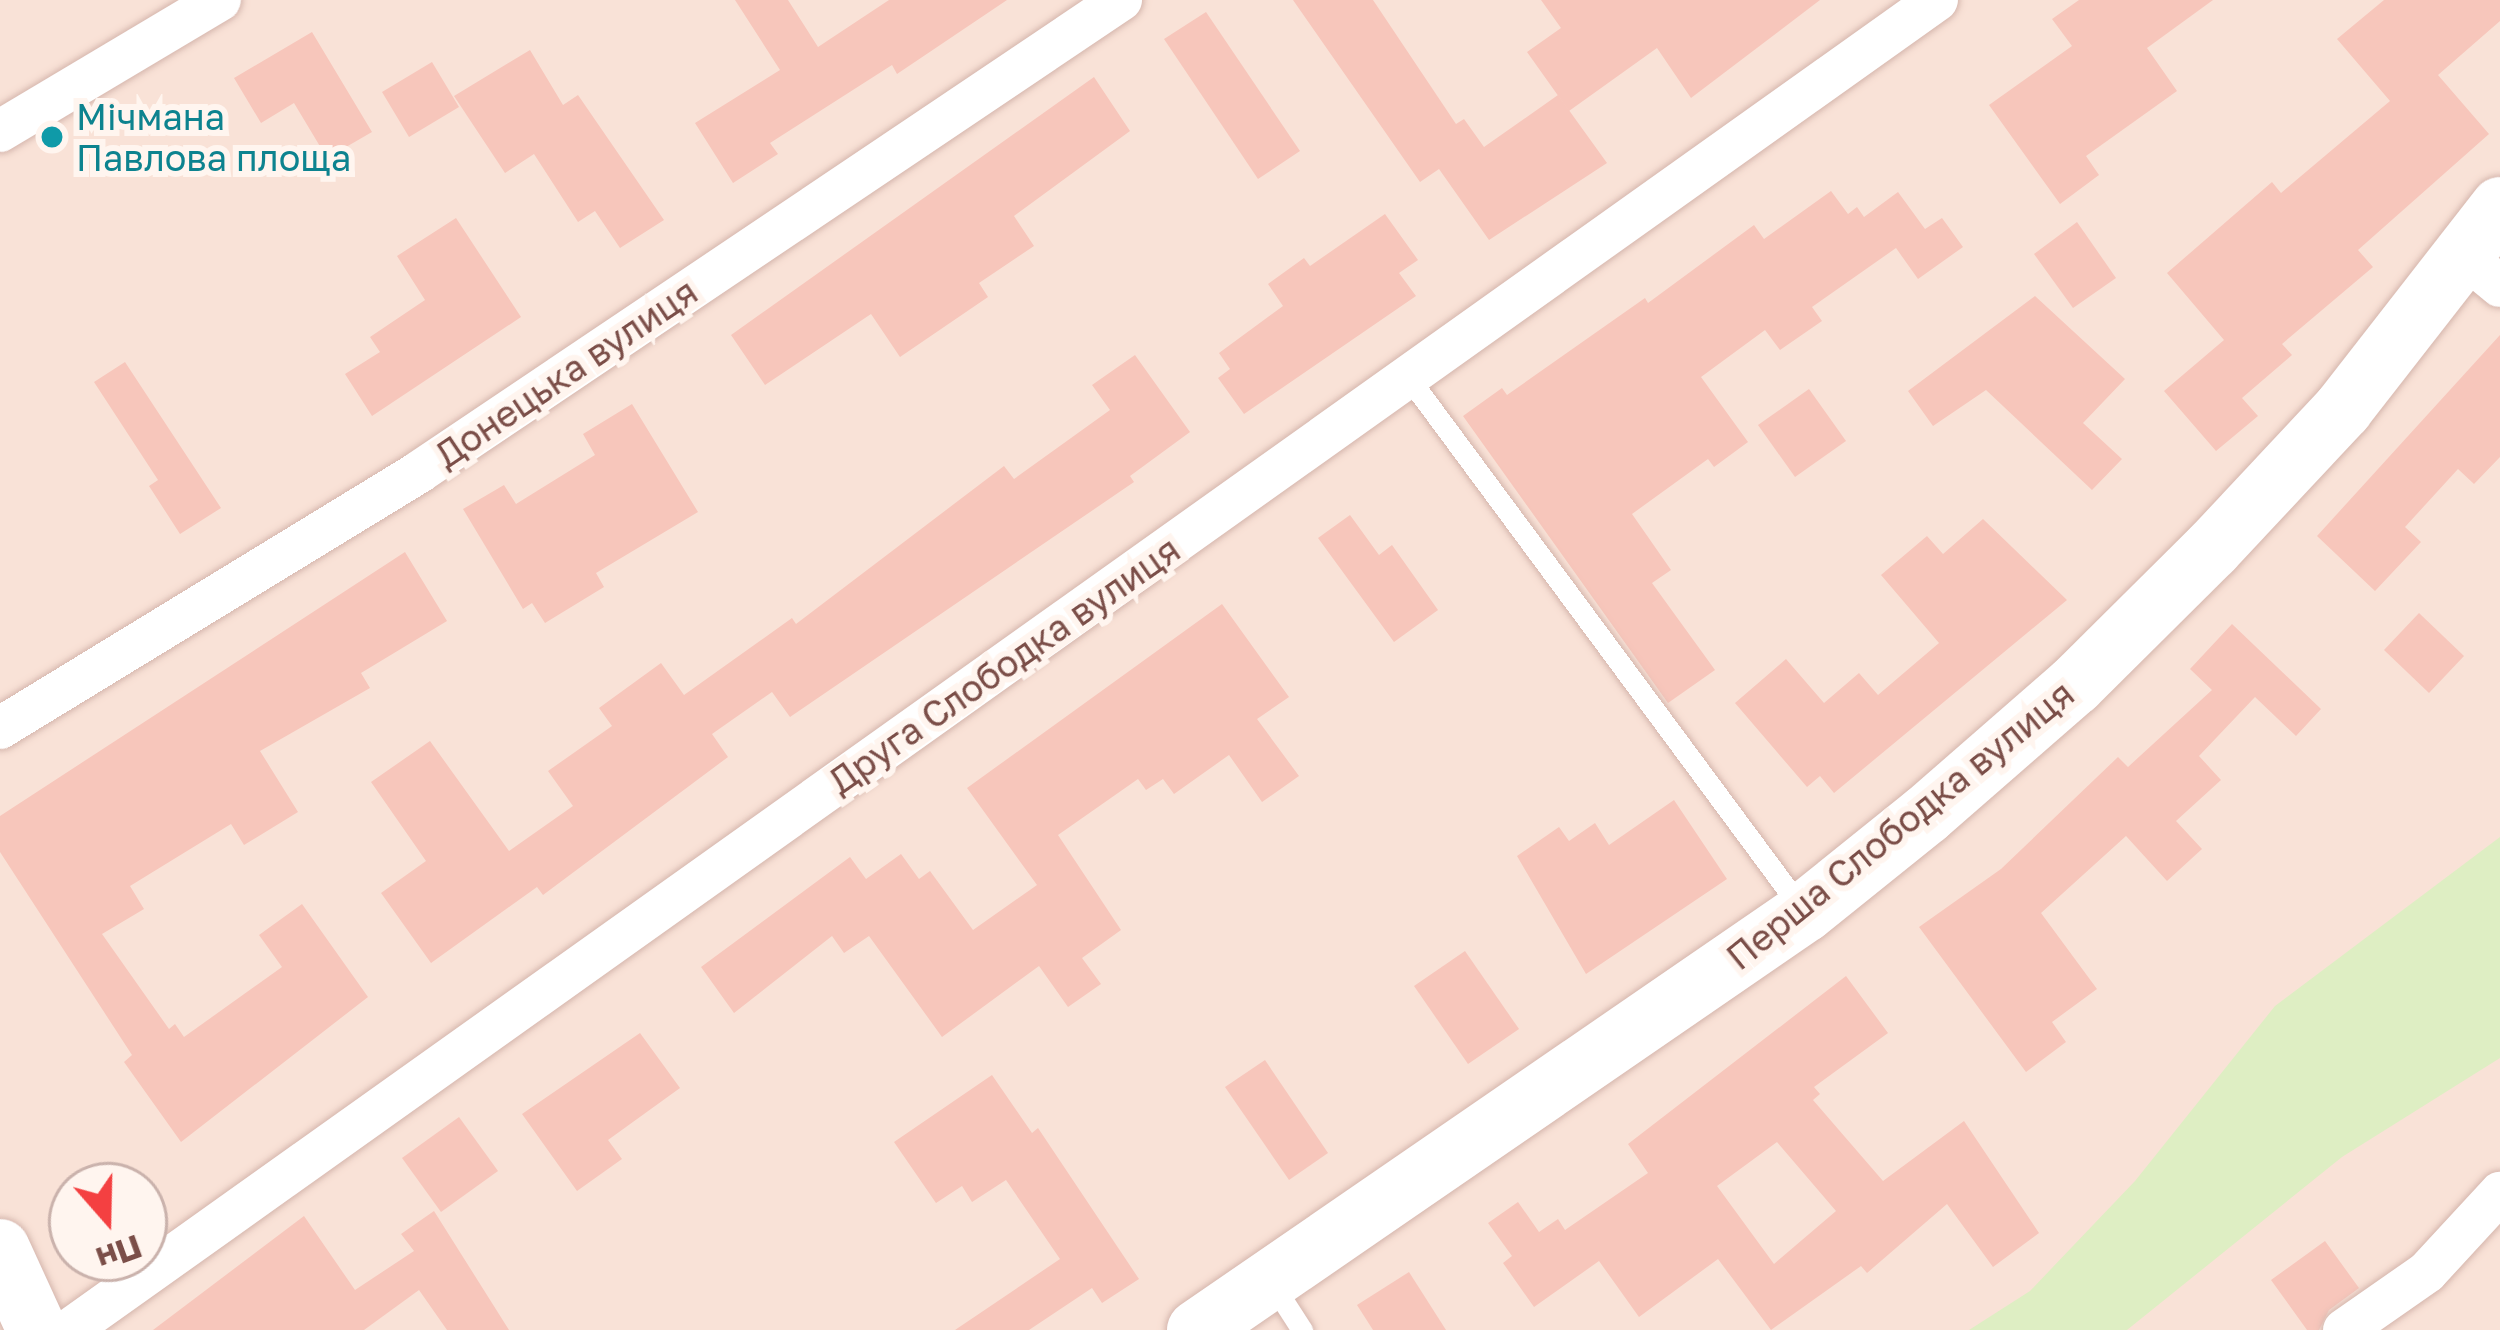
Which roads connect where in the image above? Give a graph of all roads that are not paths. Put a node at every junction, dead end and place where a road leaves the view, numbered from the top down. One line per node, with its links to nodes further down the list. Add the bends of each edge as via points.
1 (220, 0): 4 (street)
2 (1120, 0): 8 (street, Донецька вулиця, via 419,472)
3 (1937, 0): 7 (street, Друга Слободка вулиця)
4 (0, 131)
5 (2500, 207): 6 (street, Перша Слободка вулиця)
6 (2483, 272): 9 (street, Перша Слободка вулиця, via 2075,685)
7 (1408, 377): 9 (lane); 14 (street, Друга Слободка вулиця)
8 (0, 728)
9 (1805, 912): 12 (street, Перша Слободка вулиця)
10 (2500, 1193): 17 (street, via 2427,1272)
11 (0, 1249): 13 (street)
12 (1270, 1280): 15 (street, Перша Слободка вулиця); 16 (lane)
13 (37, 1330)
14 (69, 1330)
15 (1197, 1330)
16 (1302, 1330)
17 (2344, 1330)

